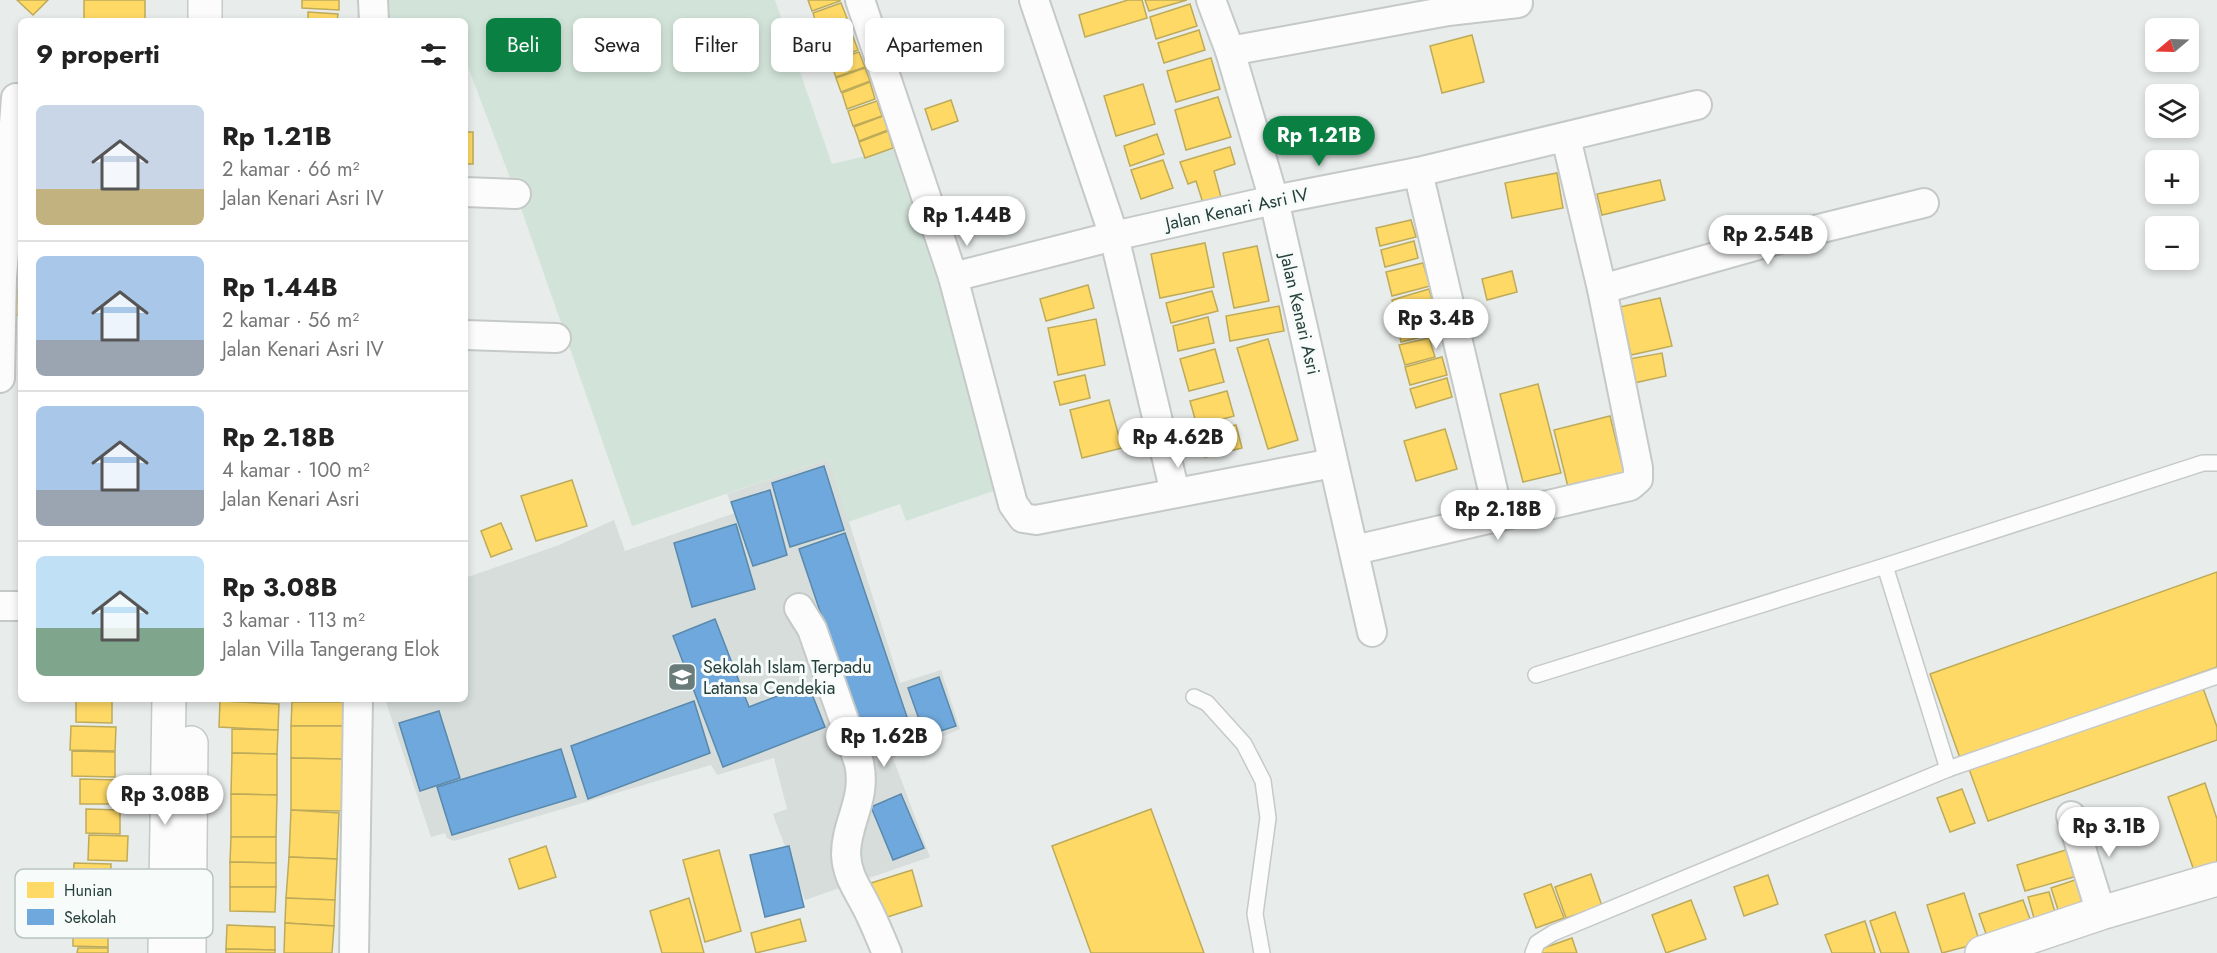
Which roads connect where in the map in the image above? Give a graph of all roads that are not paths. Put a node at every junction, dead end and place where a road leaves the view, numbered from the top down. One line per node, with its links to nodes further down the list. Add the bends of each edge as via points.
1 (184, 0): 9 (street)
2 (205, 0): 10 (street)
3 (373, 0): 11 (street)
4 (860, 0): 23 (street)
5 (1034, 0): 21 (street)
6 (1211, 0): 12 (street, Jalan Kenari Asri)
7 (1518, 3): 8 (street)
8 (1447, 5): 12 (street)
9 (183, 18)
10 (205, 18)
11 (374, 18)
12 (1230, 51): 19 (street, Jalan Kenari Asri)
13 (12, 93): 22 (street)
14 (1697, 105): 15 (street, Jalan Kenari Asri IV)
15 (1566, 138): 16 (street, Jalan Kenari Asri IV); 24 (street)
16 (1418, 172): 19 (street, Jalan Kenari Asri IV); 31 (street)
17 (468, 192): 18 (street)
18 (516, 194)
19 (1274, 200): 21 (street, Jalan Kenari Asri IV); 28 (street, Jalan Kenari Asri)
20 (1924, 204): 24 (street, via 1790,236)
21 (1114, 236): 23 (street, Jalan Kenari Asri IV); 30 (street)
22 (1, 277): 27 (street)
23 (953, 277): 30 (street, via 1013,504 1023,518 1036,520)
24 (1602, 289): 31 (street, via 1638,479 1630,486)
25 (468, 335): 26 (street)
26 (556, 338)
27 (0, 378)
28 (1334, 463): 30 (street); 32 (street, Jalan Kenari Asri)
29 (2217, 463): 33 (lane, via 2203,463)
30 (1175, 493)
31 (1499, 516): 32 (street)
32 (1355, 550): 37 (street, Jalan Kenari Asri)
33 (1885, 566): 38 (lane); 44 (lane)
34 (0, 606): 35 (street)
35 (18, 606)
36 (799, 608): 56 (street, via 812,629 859,763 862,778 846,852 848,871)
37 (1372, 632)
38 (1536, 675)
39 (2217, 676): 44 (lane)
40 (1194, 697): 57 (lane, via 1207,702 1244,744 1263,781 1268,818 1255,914)
41 (169, 702): 46 (street)
42 (192, 702): 46 (street)
43 (358, 702): 55 (street)
44 (1948, 769): 58 (lane, via 1553,933 1537,943)
45 (2071, 816): 50 (street)
46 (178, 863): 47 (street); 48 (street)
47 (177, 869)
48 (179, 869)
49 (2217, 879): 50 (street)
50 (2101, 913): 59 (street)
51 (167, 938): 53 (street)
52 (187, 938): 54 (street)
53 (165, 953)
54 (189, 953)
55 (354, 953)
56 (887, 953)
57 (1262, 953)
58 (1533, 953)
59 (1982, 953)

